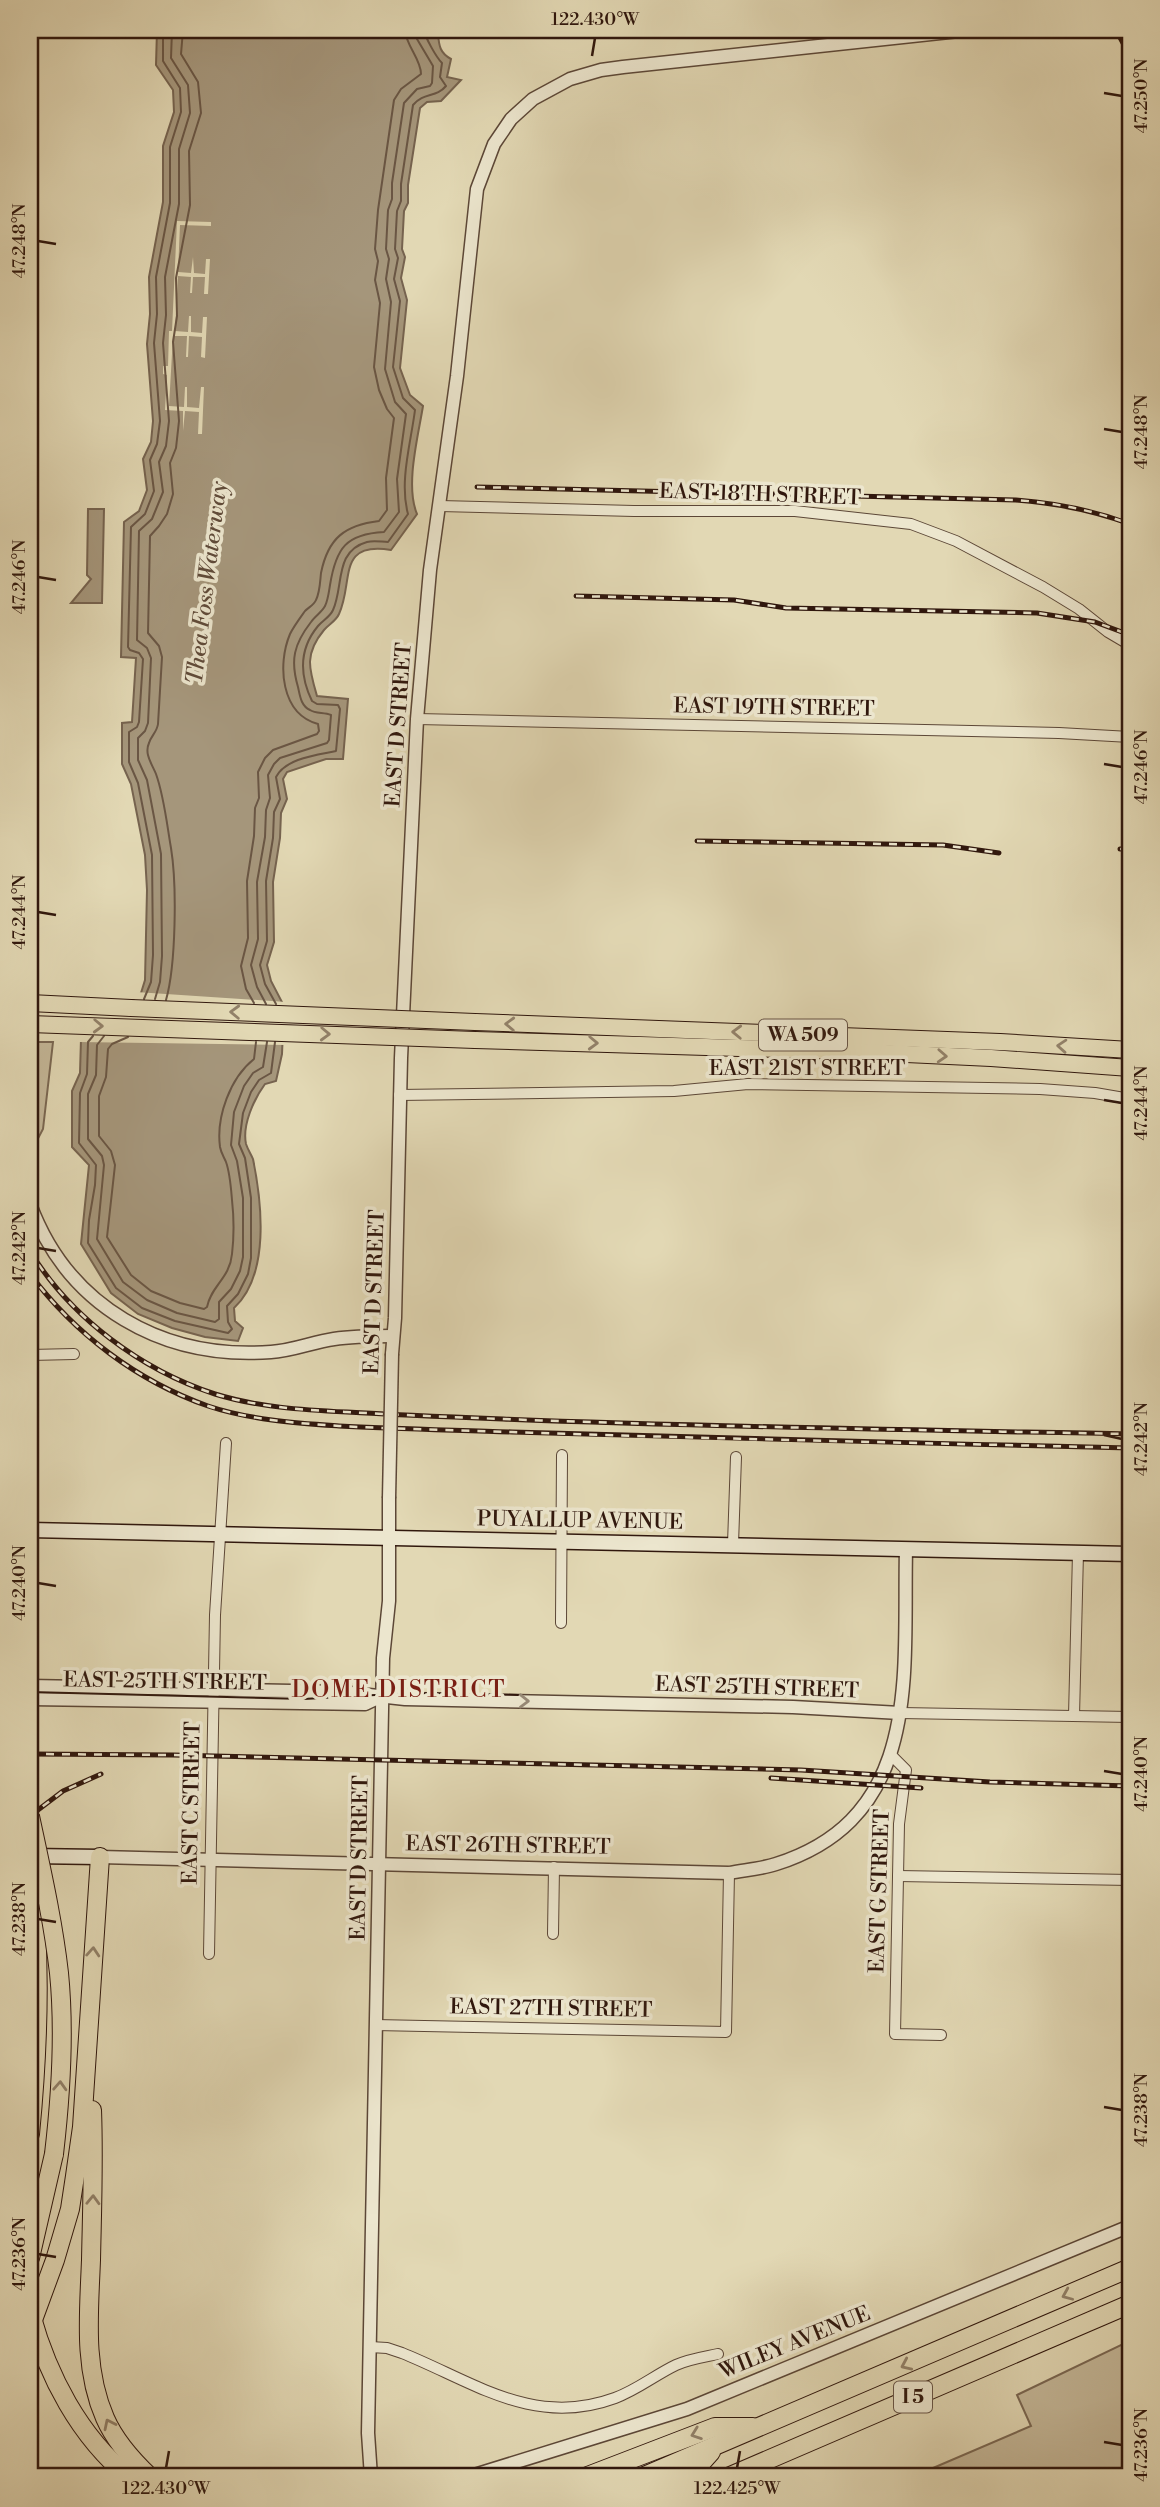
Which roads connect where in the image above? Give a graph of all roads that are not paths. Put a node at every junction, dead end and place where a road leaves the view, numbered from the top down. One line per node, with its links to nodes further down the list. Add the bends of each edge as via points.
1 (968, 30): 2 (street, EAST D STREET, via 601,70 533,99 511,119 486,159 477,189)
2 (440, 506): 3 (street, EAST 18TH STREET, via 795,511 912,524 956,541 1043,587); 4 (street, EAST D STREET)
3 (1130, 645)
4 (417, 719): 5 (street, EAST 19TH STREET); 11 (street, EAST D STREET)
5 (1130, 737)
6 (30, 1003): 8 (highway, WA 509, one-way to 6, bridge)
7 (30, 1024): 9 (highway, WA 509, one-way to 9, bridge, via 843,1051)
8 (1130, 1051)
9 (1130, 1068)
10 (1130, 1099): 11 (street, EAST 21ST STREET, via 1041,1089 748,1084)
11 (399, 1101): 13 (street, EAST D STREET)
12 (30, 1204): 13 (street, via 42,1234 69,1276 129,1323 169,1341 218,1351 275,1352 333,1339)
13 (393, 1336): 21 (street, EAST D STREET, bridge)
14 (74, 1354): 15 (street)
15 (30, 1355)
16 (226, 1443): 20 (street, EAST C STREET)
17 (562, 1455): 22 (street)
18 (736, 1457): 23 (street)
19 (30, 1530): 20 (main road, PUYALLUP AVENUE)
20 (219, 1534): 21 (main road, PUYALLUP AVENUE); 30 (street, EAST C STREET)
21 (389, 1538): 22 (main road, PUYALLUP AVENUE); 29 (street, EAST D STREET)
22 (561, 1542): 23 (main road, PUYALLUP AVENUE); 27 (street)
23 (733, 1544): 24 (main road, PUYALLUP AVENUE)
24 (906, 1549): 25 (main road, PUYALLUP AVENUE); 32 (street)
25 (1078, 1553): 26 (main road, PUYALLUP AVENUE); 33 (street)
26 (1130, 1554)
27 (561, 1623)
28 (30, 1686): 30 (street, EAST 25TH STREET)
29 (382, 1696): 30 (street, EAST 25TH STREET, via 365,1704); 32 (street, EAST 25TH STREET, one-way to 32); 41 (street, EAST D STREET)
30 (213, 1697): 31 (street, EAST 25TH STREET); 39 (street, EAST C STREET)
31 (30, 1699)
32 (900, 1713): 33 (street, EAST 25TH STREET); 35 (street, EAST 26TH STREET)
33 (1074, 1716): 34 (street, EAST 25TH STREET)
34 (1130, 1717)
35 (891, 1755): 43 (street, EAST 26TH STREET, via 860,1811 833,1835 774,1865); 44 (street, EAST G STREET, via 906,1770)
36 (30, 1815): 53 (highway, one-way to 36, bridge, via 54,2154 62,2038 57,1954)
37 (30, 1856): 38 (main road, EAST 26TH STREET)
38 (96, 1857): 39 (street, EAST 26TH STREET); 48 (highway, one-way to 38)
39 (210, 1861): 41 (street, EAST 26TH STREET); 47 (street, EAST C STREET)
40 (30, 1862): 51 (highway, via 38,1982)
41 (380, 1865): 42 (street, EAST 26TH STREET); 49 (street, EAST D STREET)
42 (554, 1867): 43 (street, EAST 26TH STREET); 46 (street)
43 (729, 1872): 49 (street, EAST 27TH STREET, via 726,2032)
44 (898, 1875): 45 (street); 50 (street, EAST G STREET, via 895,2034)
45 (1130, 1880)
46 (553, 1934)
47 (208, 1954)
48 (89, 2020): 58 (highway, via 82,2127 70,2209); 64 (highway, one-way to 48, via 110,2429 91,2367 94,2158)
49 (375, 2025): 59 (street, EAST D STREET)
50 (942, 2035)
51 (30, 2134)
52 (1130, 2226): 66 (street, WILEY AVENUE, via 687,2409)
53 (30, 2258)
54 (1130, 2268): 61 (highway, I 5, one-way to 61)
55 (1130, 2304): 57 (highway, I 5)
56 (30, 2311): 63 (highway, via 66,2402)
57 (1098, 2317): 70 (highway, I 5); 71 (highway, I 5)
58 (30, 2328)
59 (370, 2347): 60 (street, via 402,2353 510,2401 560,2408 615,2398 678,2364); 65 (street, EAST D STREET)
60 (718, 2354)
61 (764, 2427): 62 (highway, I 5); 67 (highway, one-way to 67, via 715,2427)
62 (716, 2447): 68 (highway, I 5); 69 (highway, I 5, via 694,2471)
63 (129, 2477)
64 (150, 2477)
65 (371, 2477)
66 (468, 2477)
67 (585, 2477)
68 (642, 2477)
69 (681, 2477)
70 (728, 2477)
71 (755, 2477)

